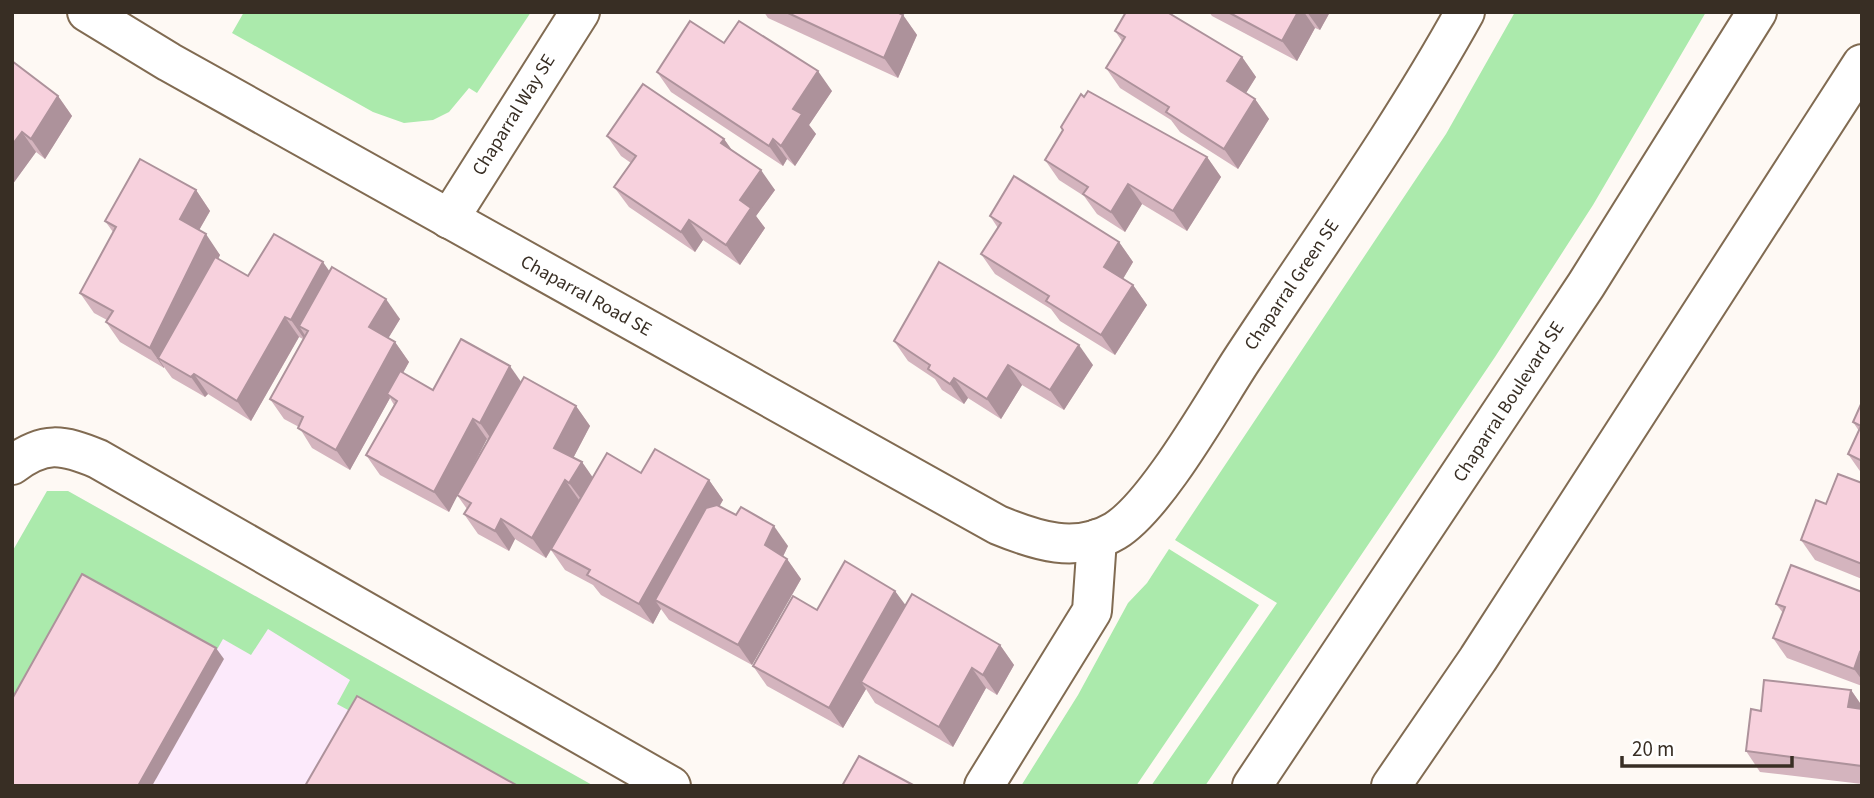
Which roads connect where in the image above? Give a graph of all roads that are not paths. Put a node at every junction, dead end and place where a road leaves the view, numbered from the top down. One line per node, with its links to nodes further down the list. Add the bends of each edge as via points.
1 (87, 12): 6 (street, Chaparral Road SE)
2 (580, 12): 6 (street, Chaparral Way SE)
3 (1465, 12): 8 (street, Chaparral Green SE, via 1369,169 1163,479 1127,522)
4 (1757, 12): 11 (street, Chaparral Boulevard SE, via 1579,297)
5 (1862, 64): 12 (street)
6 (449, 219): 8 (street, Chaparral Road SE, via 999,525 1049,544)
7 (12, 465): 9 (street, via 33,450 57,446 98,459)
8 (1097, 539): 10 (street, via 1092,611)
9 (671, 786)
10 (984, 786)
11 (1252, 786)
12 (1391, 786)

